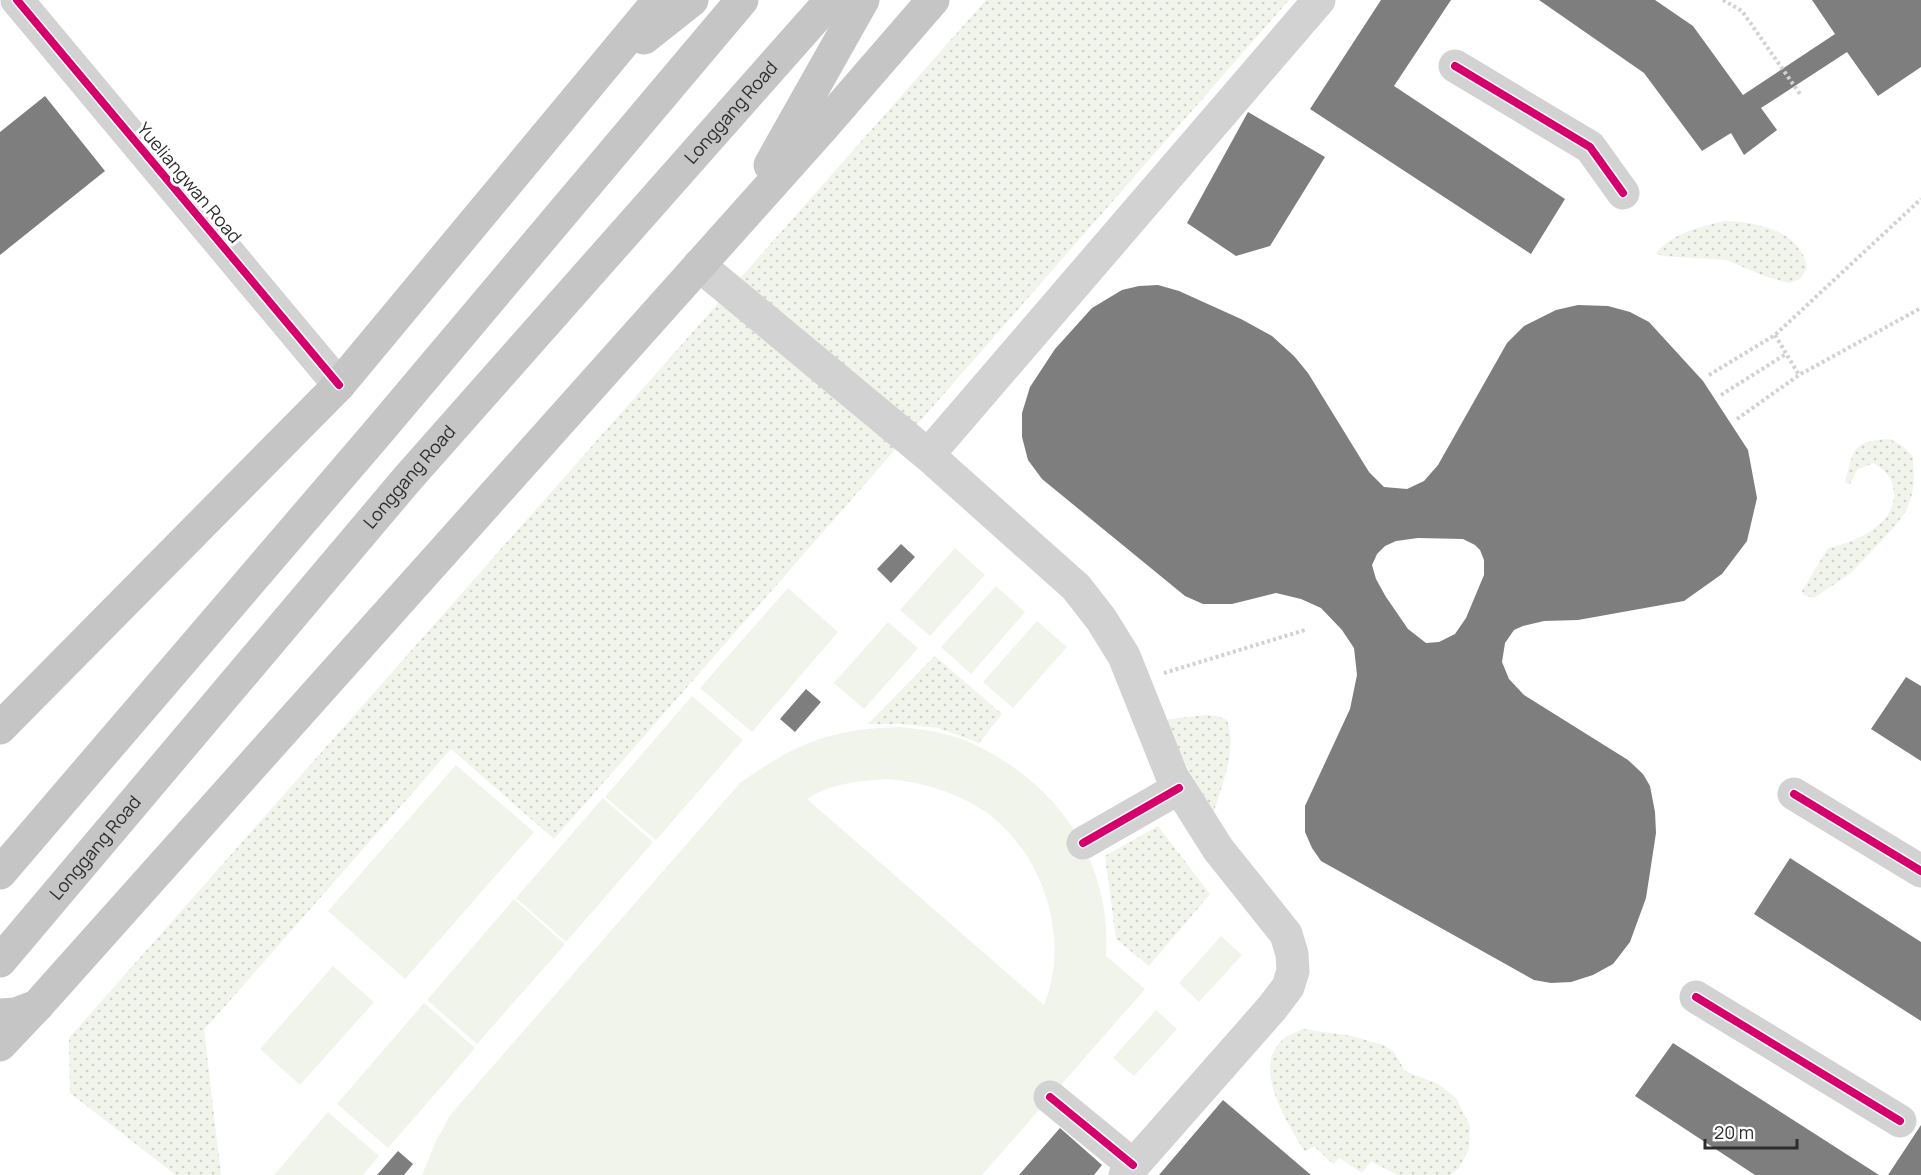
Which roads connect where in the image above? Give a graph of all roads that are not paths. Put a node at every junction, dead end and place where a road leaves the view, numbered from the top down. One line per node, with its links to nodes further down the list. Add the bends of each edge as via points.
1 (17, 0): 14 (street, Yueliangwan Road)
2 (659, 0): 10 (main road)
3 (692, 0): 10 (main road)
4 (742, 0): 21 (main road)
5 (831, 0): 22 (main road, Longgang Road, via 408,478)
6 (863, 0): 12 (main road)
7 (933, 0): 12 (main road)
8 (1319, 0): 15 (street)
9 (1455, 66): 11 (street, via 1590,147)
10 (590, 81): 14 (main road)
11 (1623, 193)
12 (740, 219): 13 (main road)
13 (699, 265): 15 (street); 24 (main road)
14 (339, 385): 16 (main road)
15 (928, 455): 17 (street, via 1076,586 1101,619 1124,656)
16 (0, 728)
17 (1179, 788): 19 (street); 29 (street, via 1218,849 1286,934 1293,971 1288,987 1272,1008)
18 (1794, 794): 20 (street)
19 (1083, 843)
20 (1921, 871)
21 (0, 873)
22 (0, 961)
23 (1696, 997): 28 (street)
24 (37, 1006): 25 (main road); 26 (main road)
25 (0, 1015)
26 (0, 1045)
27 (1050, 1097): 29 (street)
28 (1900, 1121)
29 (1129, 1170)

